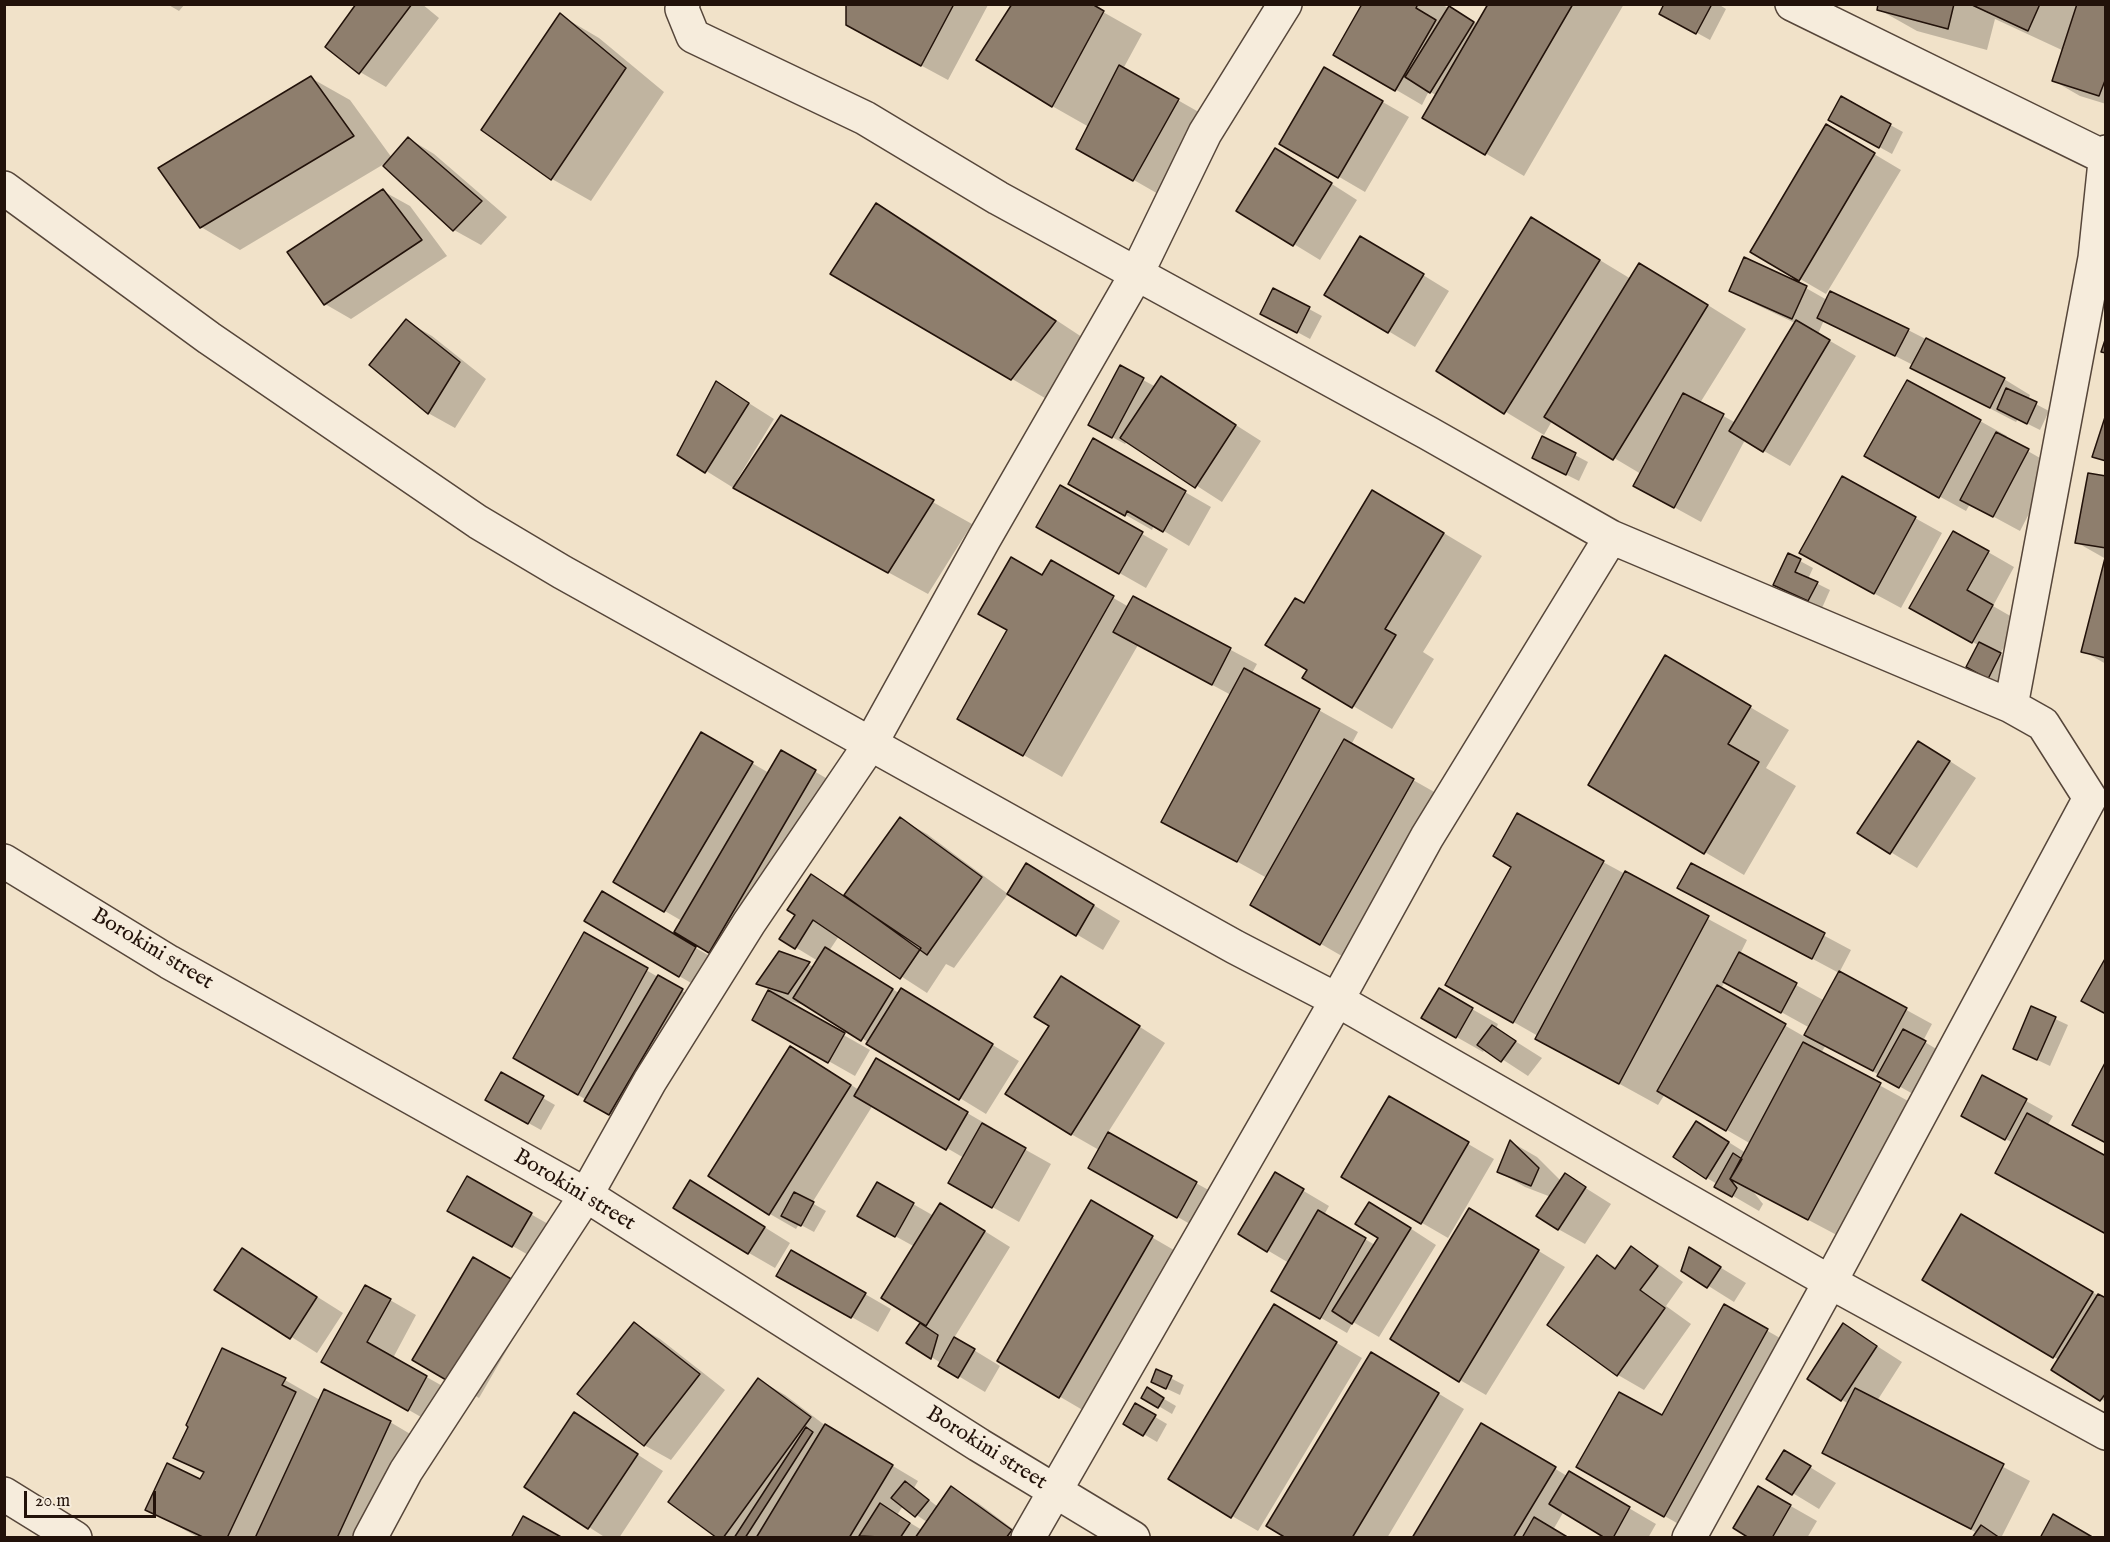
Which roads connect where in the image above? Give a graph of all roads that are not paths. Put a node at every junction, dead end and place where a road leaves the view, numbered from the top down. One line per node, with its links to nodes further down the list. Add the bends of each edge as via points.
1 (683, 4): 6 (street, via 693,36 865,118)
2 (1285, 4): 6 (street, via 1205,134)
3 (1792, 4): 4 (street)
4 (2104, 154): 8 (street, via 2095,258)
5 (4, 188): 9 (street, via 209,338 478,522)
6 (1136, 275): 7 (street); 9 (street)
7 (1611, 537): 8 (street); 11 (street, via 1427,837)
8 (2011, 706): 13 (street, via 2043,724 2091,798)
9 (871, 743): 11 (street); 12 (street, via 749,923 650,1081)
10 (4, 861): 12 (street, Borokini street, via 169,962)
11 (1336, 1000): 13 (street); 15 (street)
12 (586, 1196): 15 (street, Borokini street); 18 (street, via 406,1472)
13 (1830, 1282): 14 (street); 21 (street)
14 (2106, 1434)
15 (1054, 1491): 19 (street); 20 (street, Borokini street)
16 (4, 1494): 17 (street)
17 (75, 1538)
18 (370, 1538)
19 (1028, 1538)
20 (1133, 1538)
21 (1689, 1538)

